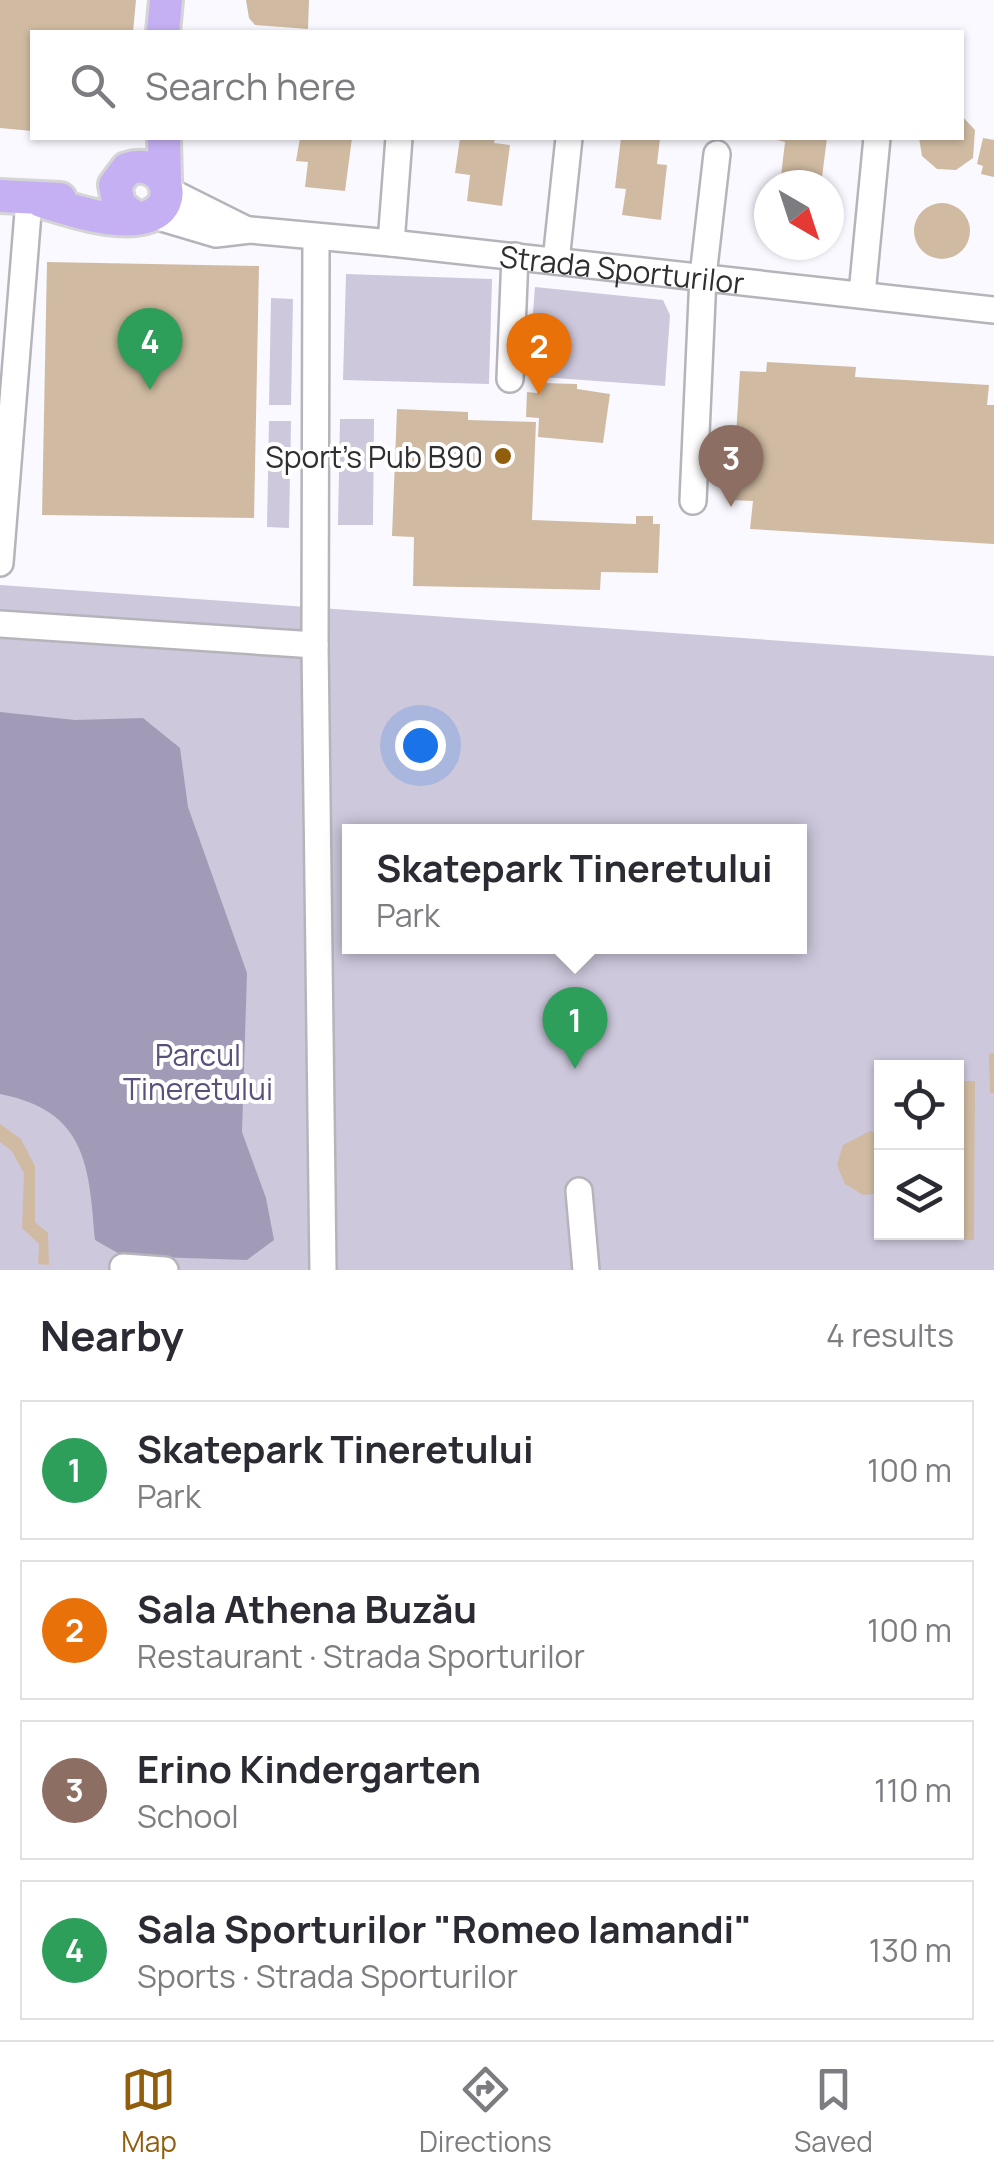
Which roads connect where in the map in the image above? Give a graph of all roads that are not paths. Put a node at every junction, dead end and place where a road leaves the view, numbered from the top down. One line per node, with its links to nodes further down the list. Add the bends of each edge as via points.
1 (166, 0): 2 (main road)
2 (164, 30)
3 (143, 140): 9 (main road)
4 (164, 140): 11 (main road)
5 (399, 140): 13 (street)
6 (569, 140): 15 (street)
7 (877, 140): 17 (street)
8 (718, 154): 16 (street)
9 (124, 172): 10 (main road, via 78,197); 11 (main road, via 149,167); 11 (main road, via 118,205)
10 (23, 199): 11 (main road, Strada Sporturilor, via 75,212); 21 (street)
11 (155, 201): 12 (street, Strada Sporturilor, via 195,231)
12 (316, 239): 13 (street, Strada Sporturilor); 23 (street)
13 (391, 244): 14 (street, Strada Sporturilor)
14 (515, 256): 15 (street, Strada Sporturilor); 19 (street)
15 (556, 261): 16 (street, Strada Sporturilor)
16 (703, 276): 17 (street, Strada Sporturilor); 20 (street)
17 (862, 294): 18 (street, Strada Sporturilor)
18 (994, 310)
19 (510, 379)
20 (693, 501)
21 (0, 563)
22 (0, 624): 23 (street)
23 (314, 645): 27 (street)
24 (580, 1192): 28 (street)
25 (122, 1267): 26 (street)
26 (165, 1270)
27 (323, 1270)
28 (586, 1270)

